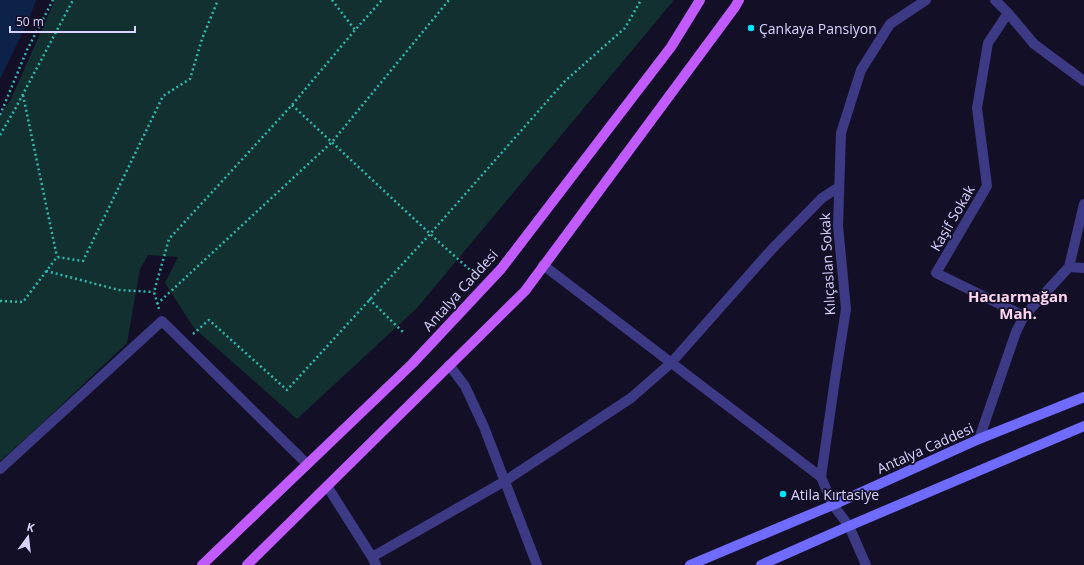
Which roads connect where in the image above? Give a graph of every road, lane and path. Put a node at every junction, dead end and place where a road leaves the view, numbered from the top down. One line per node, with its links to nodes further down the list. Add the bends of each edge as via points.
1 (53, 0): 17 (path, via 26,50)
2 (73, 0): 15 (path)
3 (218, 0): 23 (path, via 202,39 190,79 163,96 83,261)
4 (332, 0): 13 (path)
5 (382, 0): 13 (path)
6 (449, 0): 19 (path)
7 (641, 0): 22 (path, via 625,28 565,81)
8 (700, 0): 28 (main road, Antalya Caddesi, via 671,48)
9 (739, 0): 24 (main road)
10 (926, 0): 20 (street, Kılıçaslan Sokak, via 890,24 861,70 841,134)
11 (995, 0): 12 (street)
12 (1008, 13): 14 (street, via 1034,44); 33 (street, Kaşif Sokak, via 988,43 977,108 986,186 936,273)
13 (355, 30): 16 (path)
14 (1084, 81)
15 (22, 95): 18 (path); 23 (path)
16 (292, 105): 19 (path); 29 (path, via 169,239)
17 (0, 115)
18 (0, 135)
19 (332, 142): 22 (path); 32 (path)
20 (839, 187): 37 (street, via 822,198 772,249); 44 (street, Kılıçaslan Sokak, via 838,226 846,308)
21 (1084, 204): 25 (street)
22 (430, 234): 28 (path); 30 (path)
23 (56, 257): 27 (path)
24 (543, 265): 37 (street); 38 (main road, via 524,291)
25 (1069, 267): 26 (street); 33 (street)
26 (1084, 268)
27 (46, 271): 29 (path, via 120,290); 31 (path, via 23,302)
28 (486, 284): 42 (main road, Antalya Caddesi, via 412,364)
29 (154, 292): 32 (path)
30 (370, 300): 35 (path); 36 (path, via 287,390 209,320)
31 (0, 302)
32 (157, 304): 34 (path)
33 (1024, 316): 41 (street, via 1016,332)
34 (162, 321): 36 (street); 43 (street)
35 (404, 333)
36 (183, 342): 42 (street)
37 (671, 363): 44 (street); 45 (street, via 630,398)
38 (449, 365): 45 (street, via 465,386 475,406); 46 (main road)
39 (1084, 397): 41 (main road, Antalya Caddesi)
40 (1084, 426): 48 (main road)
41 (979, 439): 47 (main road, Antalya Caddesi)
42 (307, 464): 50 (main road, Antalya Caddesi)
43 (0, 469)
44 (821, 477): 47 (street)
45 (505, 481): 49 (street); 52 (street)
46 (327, 486): 49 (street); 51 (main road)
47 (833, 505): 48 (street); 53 (main road, Antalya Caddesi)
48 (849, 526): 54 (main road); 55 (street)
49 (374, 561)
50 (202, 565)
51 (247, 565)
52 (537, 565)
53 (690, 565)
54 (761, 565)
55 (866, 565)

